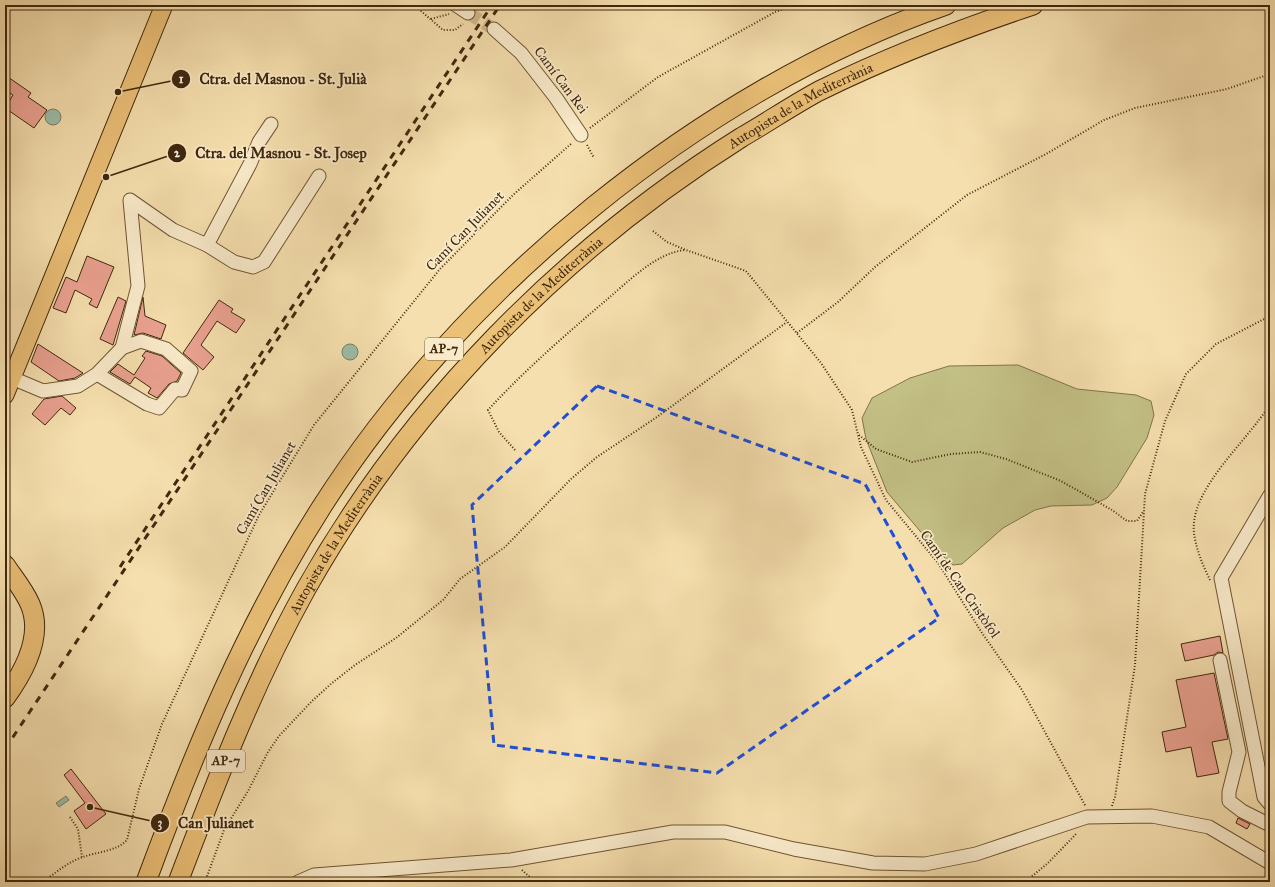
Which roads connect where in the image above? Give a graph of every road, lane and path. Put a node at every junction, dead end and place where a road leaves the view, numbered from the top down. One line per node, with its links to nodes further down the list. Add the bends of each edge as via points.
1 (164, 5): 23 (main road)
2 (414, 5): 8 (path)
3 (795, 5): 12 (path, Camí Can Julianet, via 775,12 658,77)
4 (946, 5): 45 (highway, Autopista de la Mediterrània / AP-7, via 873,34 804,68 696,131 637,172 566,228 461,330 386,417 349,465 280,575 212,711)
5 (1033, 5): 46 (highway, Autopista de la Mediterrània / AP-7, via 985,21 883,62 820,91 784,112 653,197 589,248 536,296 445,392 406,439 374,482 307,588 274,649 241,723)
6 (453, 9): 7 (street); 8 (path)
7 (467, 18): 8 (path, via 456,30 443,30)
8 (431, 19)
9 (494, 29): 12 (street, Camí Can Rei, via 521,53)
10 (1270, 74): 20 (path, via 1227,89 1135,108 1104,120 967,195 875,267 838,302)
11 (271, 124): 16 (street, via 259,142)
12 (581, 135): 13 (path, Camí Can Rei); 41 (path, Camí Can Julianet, via 513,195 440,269 314,425 259,515 162,724 139,789 127,840 117,847)
13 (594, 158)
14 (319, 176): 16 (street, via 264,262 253,267 234,262)
15 (653, 231): 17 (path, via 667,242)
16 (207, 245): 21 (street, via 173,230 130,200 138,286)
17 (686, 250): 19 (path, Camí de Can Cristòfol, via 746,271); 27 (path, via 676,251 643,270 555,344 488,410 499,432)
18 (1270, 316): 29 (path, via 1216,344 1186,374 1165,421 1145,494)
19 (787, 322): 20 (path, Camí de Can Cristòfol); 47 (path, via 657,417 597,457 571,479 504,547 460,579 438,605 396,638 355,665 317,697 279,736 268,752 224,830)
20 (796, 333): 26 (path, Camí de Can Cristòfol, via 821,363 852,410)
21 (122, 348): 22 (street); 22 (street, via 141,341 166,349 191,371 182,390 175,389 159,408 147,404)
22 (97, 374): 23 (street, via 78,386 43,390)
23 (12, 378): 24 (main road)
24 (5, 395)
25 (1270, 404): 32 (path, via 1260,421 1206,486 1196,508 1194,533 1203,565 1212,586)
26 (858, 435): 29 (path, via 876,449 912,462 952,454 980,452 1006,459 1061,481 1127,521 1137,521); 38 (path, Camí de Can Cristòfol, via 886,500 938,563 1022,690)
27 (515, 450)
28 (1270, 495): 32 (street, via 1221,578)
29 (1144, 510): 39 (path, via 1135,665 1115,797)
30 (5, 565): 33 (highway, via 30,604 35,625)
31 (5, 582): 33 (highway, via 21,603)
32 (1224, 595): 36 (street, via 1264,797)
33 (33, 643): 35 (highway, via 24,668)
34 (1220, 660): 40 (street, via 1239,752 1229,801 1242,811)
35 (5, 698)
36 (1270, 804)
37 (70, 817): 41 (path, via 78,829)
38 (1091, 817): 39 (street); 42 (street, via 976,854 925,864 873,863 794,849 725,832 673,832); 50 (path, via 1048,863)
39 (1108, 817): 43 (street, via 1152,816 1209,827)
40 (1270, 825)
41 (82, 857): 44 (path, Camí Can Julianet)
42 (511, 860): 48 (street, via 314,875); 49 (path)
43 (1270, 863)
44 (43, 882)
45 (146, 882)
46 (178, 882)
47 (205, 882)
48 (298, 882)
49 (535, 882)
50 (1025, 882)

